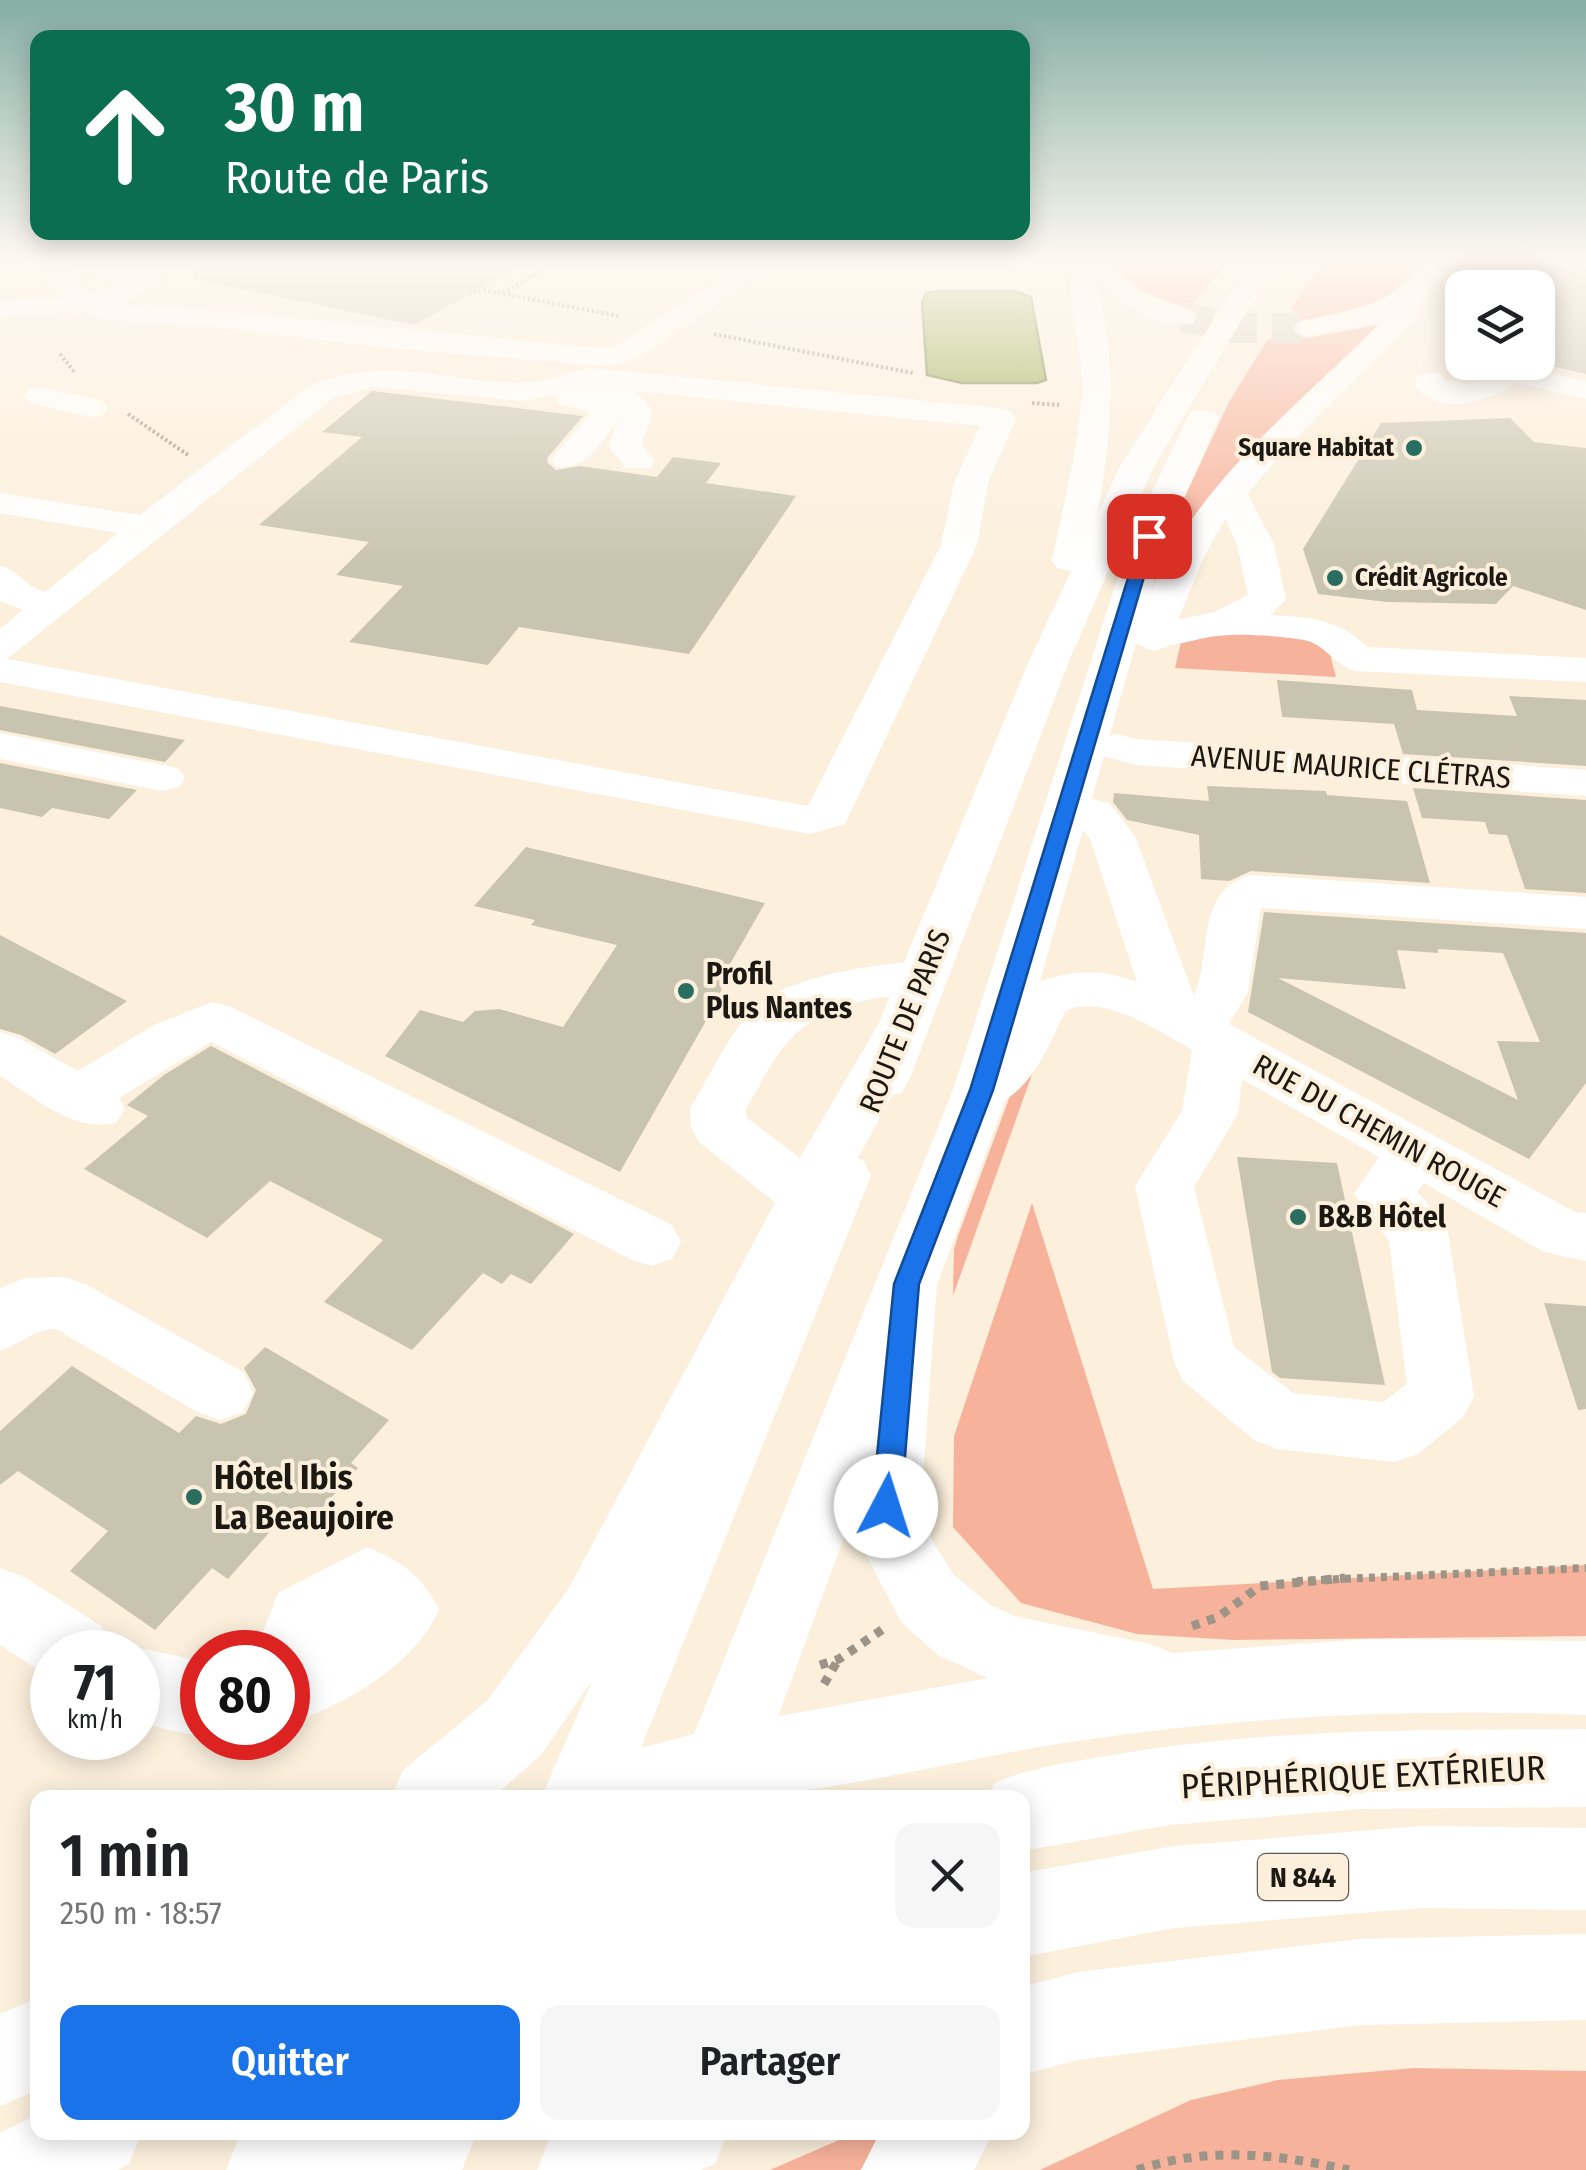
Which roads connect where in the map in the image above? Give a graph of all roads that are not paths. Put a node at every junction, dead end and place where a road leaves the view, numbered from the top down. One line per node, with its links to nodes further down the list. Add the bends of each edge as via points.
1 (1096, 364): 24 (main road, via 1084,492)
2 (1200, 364): 24 (main road, ROUTE DE PARIS, via 1137,466)
3 (1352, 364): 12 (main road)
4 (1429, 380): 6 (main road, via 1461,396 1486,392 1511,373)
5 (540, 389): 10 (main road, via 595,403 606,415); 11 (main road, via 597,390 627,400 636,416 624,446); 14 (main road, via 352,380 323,391); 22 (main road, via 592,377 1000,418 971,483 959,545 829,814 810,820)
6 (1586, 390)
7 (40, 396): 9 (main road)
8 (1214, 397): 31 (main road, via 1149,536)
9 (99, 400)
10 (568, 459)
11 (638, 461)
12 (1230, 493): 18 (main road); 21 (main road, via 1170,585)
13 (0, 503): 14 (main road)
14 (147, 527): 19 (main road)
15 (0, 549): 16 (main road, via 6,550)
16 (0, 558)
17 (0, 576): 19 (main road, via 7,590 25,600)
18 (1268, 599): 20 (main road); 23 (main road, via 1324,619 1576,635)
19 (53, 605): 22 (main road)
20 (1220, 624): 21 (main road); 25 (main road, via 1314,629 1356,658)
21 (1154, 636): 27 (main road)
22 (1, 652)
23 (1586, 654)
24 (1049, 662): 33 (main road, ROUTE DE PARIS)
25 (1586, 670)
26 (0, 746): 28 (main road)
27 (1117, 747): 29 (main road, AVENUE MAURICE CLÉTRAS); 30 (main road)
28 (163, 778)
29 (1586, 783)
30 (1092, 813): 31 (main road); 34 (main road, via 1112,836)
31 (1044, 876): 36 (main road)
32 (1586, 913): 34 (main road, via 1251,890 1237,903 1222,992)
33 (914, 1002): 38 (main road); 38 (main road, via 858,983 782,1016 768,1025 718,1110 719,1127); 53 (main road, ROUTE DE PARIS)
34 (1198, 1030): 36 (main road, RUE DU CHEMIN ROUGE, via 1102,988 1058,991 1044,999 1016,1059); 37 (main road, RUE DU CHEMIN ROUGE); 37 (main road, via 1210,1114 1164,1186 1206,1362 1278,1420 1394,1433 1441,1396 1418,1233 1384,1194)
35 (0, 1051): 40 (main road, via 88,1102 172,1038 212,1020)
36 (982, 1090): 41 (main road)
37 (1416, 1152): 39 (main road, RUE DU CHEMIN ROUGE, via 1565,1235)
38 (808, 1196): 52 (main road, via 595,1613 514,1728)
39 (1586, 1237)
40 (652, 1242)
41 (906, 1284): 47 (main road, via 886,1506 903,1557 928,1599 964,1630 1010,1650); 51 (main road)
42 (0, 1326): 43 (main road, via 25,1304 65,1304)
43 (220, 1392)
44 (0, 1603): 45 (main road)
45 (41, 1630)
46 (300, 1630): 48 (main road, via 304,1618 367,1581 402,1610 351,1653)
47 (1185, 1660): 49 (main road, via 1310,1679); 51 (main road, via 1008,1713)
48 (310, 1675)
49 (1586, 1678)
50 (1586, 1768): 55 (main road, PÉRIPHÉRIQUE EXTÉRIEUR, via 1360,1770 1170,1785)
51 (714, 1782): 54 (main road)
52 (440, 1790)
53 (584, 1790)
54 (659, 1790)
55 (1030, 1810)
56 (1586, 1869): 57 (main road, N 844, via 1424,1868 1174,1887)
57 (1030, 1914)
58 (1586, 1978): 59 (main road, via 1360,1982)
59 (1041, 2038)
60 (30, 2046): 61 (main road)
61 (0, 2062)
62 (82, 2140): 68 (main road)
63 (334, 2140): 69 (main road)
64 (428, 2140): 70 (main road)
65 (642, 2140): 67 (main road)
66 (939, 2140): 71 (main road)
67 (576, 2153)
68 (26, 2170)
69 (272, 2170)
70 (415, 2170)
71 (907, 2170)

